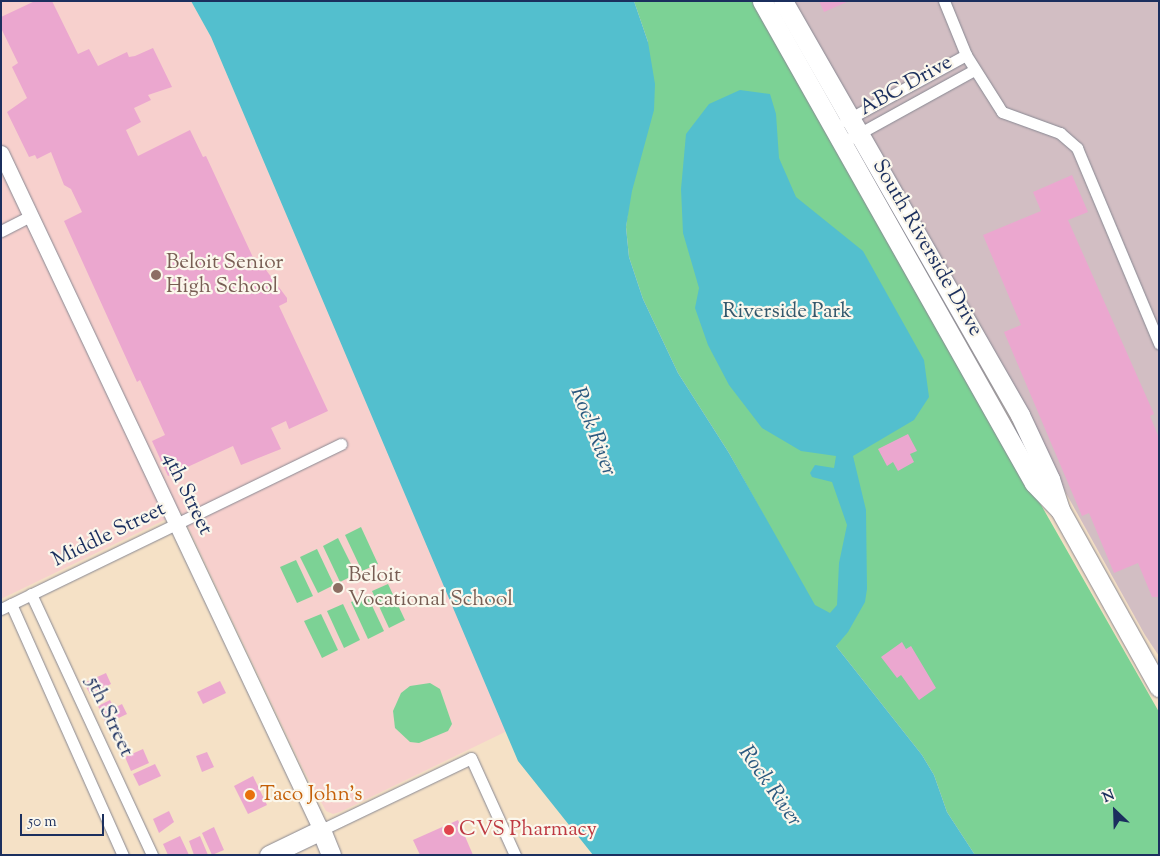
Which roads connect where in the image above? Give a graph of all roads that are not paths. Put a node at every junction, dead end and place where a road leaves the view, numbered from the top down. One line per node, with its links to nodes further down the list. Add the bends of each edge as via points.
1 (762, 1): 6 (main road, South Riverside Drive)
2 (784, 1): 6 (main road, South Riverside Drive)
3 (944, 1): 4 (street, ABC Drive)
4 (966, 55): 5 (street, ABC Drive); 6 (street, ABC Drive)
5 (974, 70): 6 (street, ABC Drive); 10 (street, via 1002,112 1060,133 1078,148)
6 (845, 131): 15 (main road, South Riverside Drive, via 1034,483 1060,510)
7 (1, 153): 8 (street, 4th Street)
8 (30, 217): 9 (street); 12 (street, 4th Street)
9 (1, 231)
10 (1159, 343)
11 (341, 444): 12 (street, Middle Street)
12 (176, 523): 13 (street, Middle Street); 16 (street, 4th Street)
13 (31, 594): 14 (street, Middle Street); 18 (street, 5th Street)
14 (6, 606): 17 (street, 5th Street)
15 (1157, 681)
16 (321, 830): 19 (main road); 20 (main road, 4th Street); 21 (street, via 471,758)
17 (123, 855)
18 (152, 855)
19 (269, 855)
20 (332, 855)
21 (515, 855)

